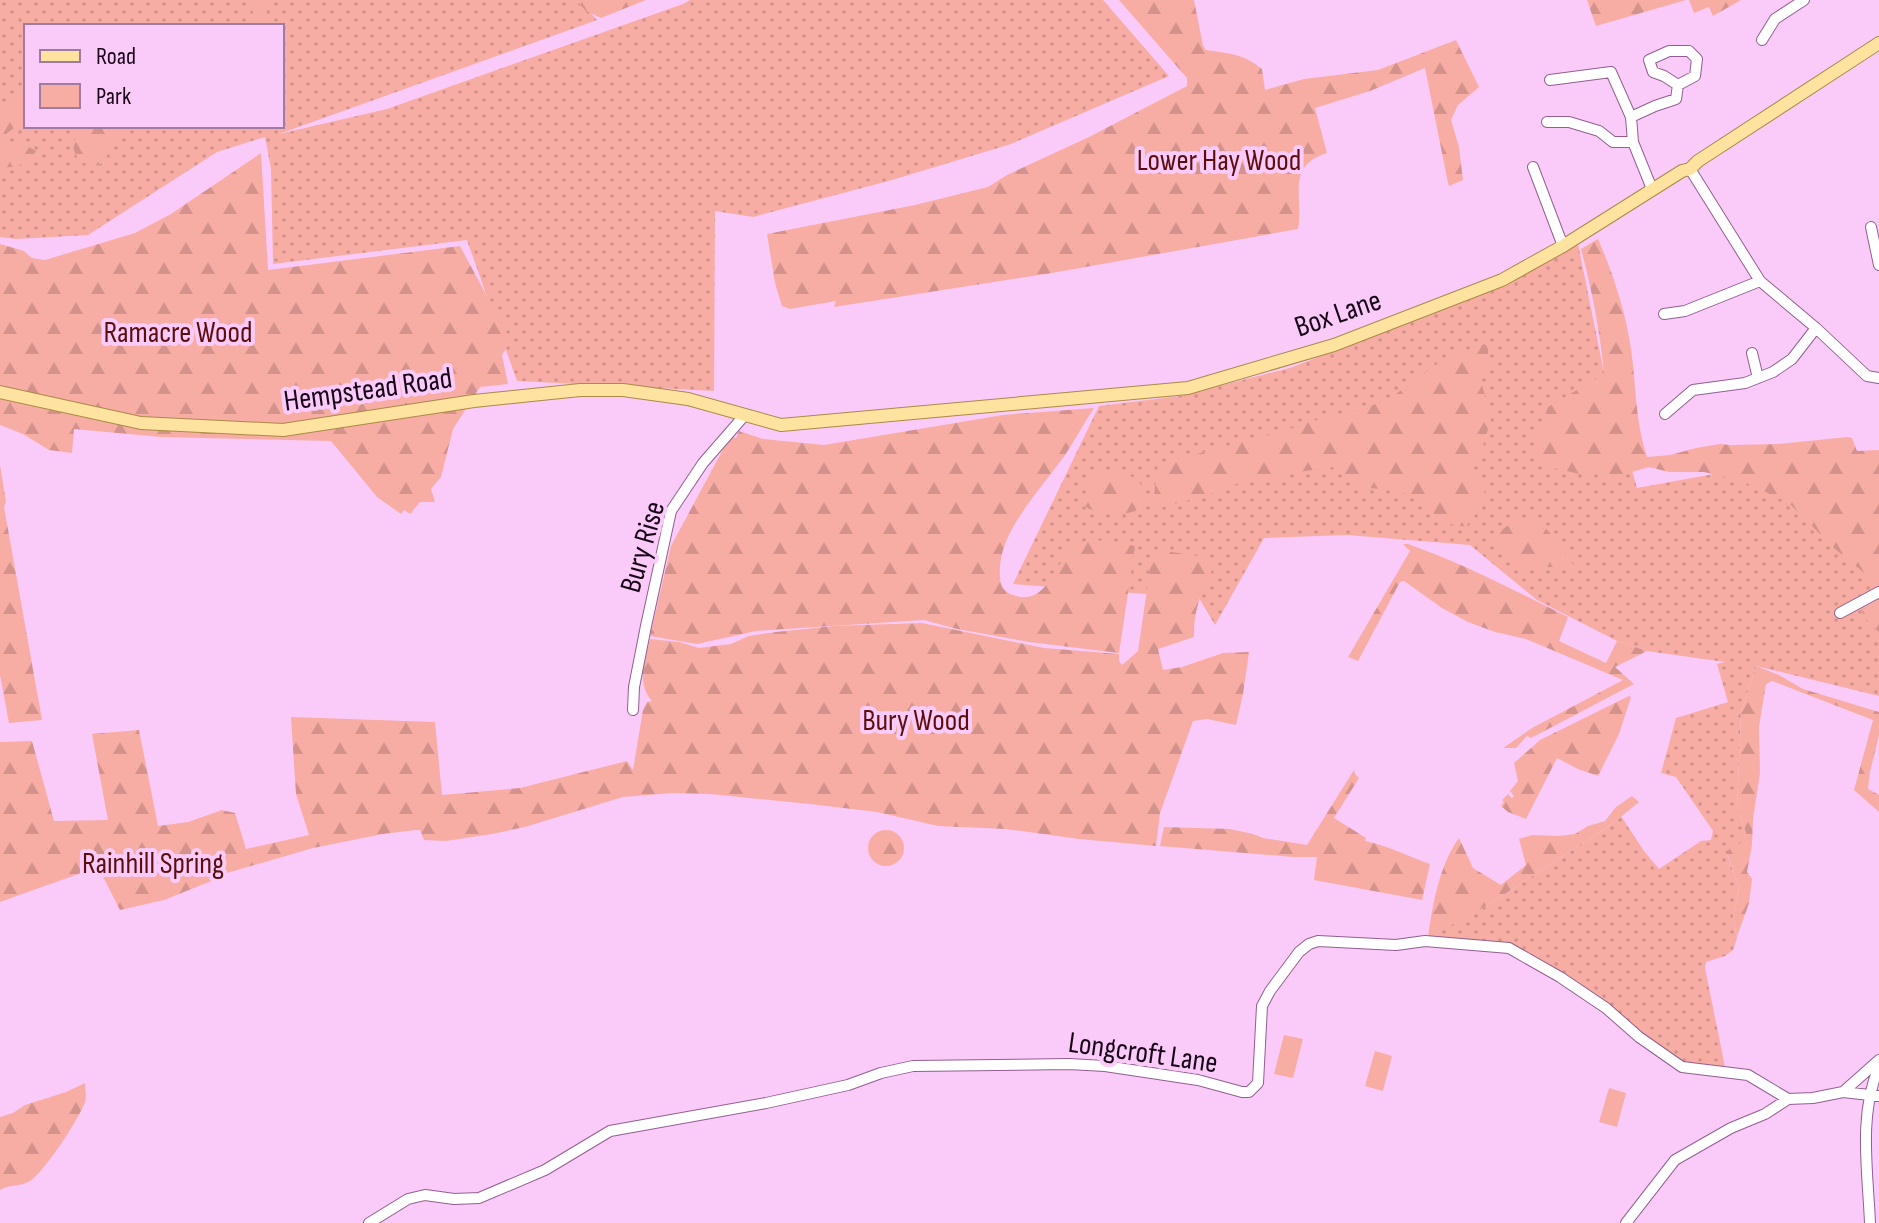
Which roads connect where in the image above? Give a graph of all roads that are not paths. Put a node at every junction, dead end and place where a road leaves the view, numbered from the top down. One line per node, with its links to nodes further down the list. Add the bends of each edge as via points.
1 (1804, 0): 2 (street, via 1775,19)
2 (1762, 40)
3 (1879, 43): 10 (main road, Box Lane)
4 (1550, 80): 6 (street, via 1611,72)
5 (1678, 85): 5 (street, via 1695,76 1697,59 1689,51 1669,51 1649,60 1653,72); 6 (street, via 1676,99)
6 (1631, 117): 8 (street)
7 (1547, 122): 8 (street, via 1569,122 1599,131 1613,142)
8 (1633, 142): 11 (street)
9 (1533, 167): 13 (street)
10 (1690, 169): 11 (main road, Box Lane); 15 (street)
11 (1652, 189): 13 (main road, Box Lane)
12 (1871, 227): 14 (street)
13 (1563, 246): 23 (main road, Box Lane, via 1516,273 1334,345 1188,388 781,425)
14 (1879, 265)
15 (1760, 281): 16 (street); 17 (street)
16 (1664, 314)
17 (1816, 328): 19 (street, via 1792,359); 20 (street, via 1867,376)
18 (1752, 353): 19 (street)
19 (1758, 378): 22 (street, via 1693,390)
20 (1879, 378)
21 (0, 392): 23 (main road, Hempstead Road, via 141,423 283,430 580,390 688,399)
22 (1665, 414)
23 (744, 416): 26 (street, Bury Rise, via 671,511)
24 (1879, 592): 25 (street)
25 (1840, 613)
26 (633, 710)
27 (1879, 1060): 29 (street)
28 (1879, 1067): 30 (street)
29 (1843, 1092): 30 (street); 31 (street)
30 (1874, 1096): 34 (street, via 1865,1150)
31 (1788, 1099): 32 (street, Longcroft Lane, via 1748,1075 1682,1067 1606,1008 1509,948 1318,941 1299,952 1262,1006 1258,1083 1249,1092 1105,1066 913,1066 807,1094 610,1131 545,1170 479,1198 425,1195 408,1199); 33 (street, via 1675,1160)
32 (369, 1223)
33 (1626, 1223)
34 (1870, 1223)

